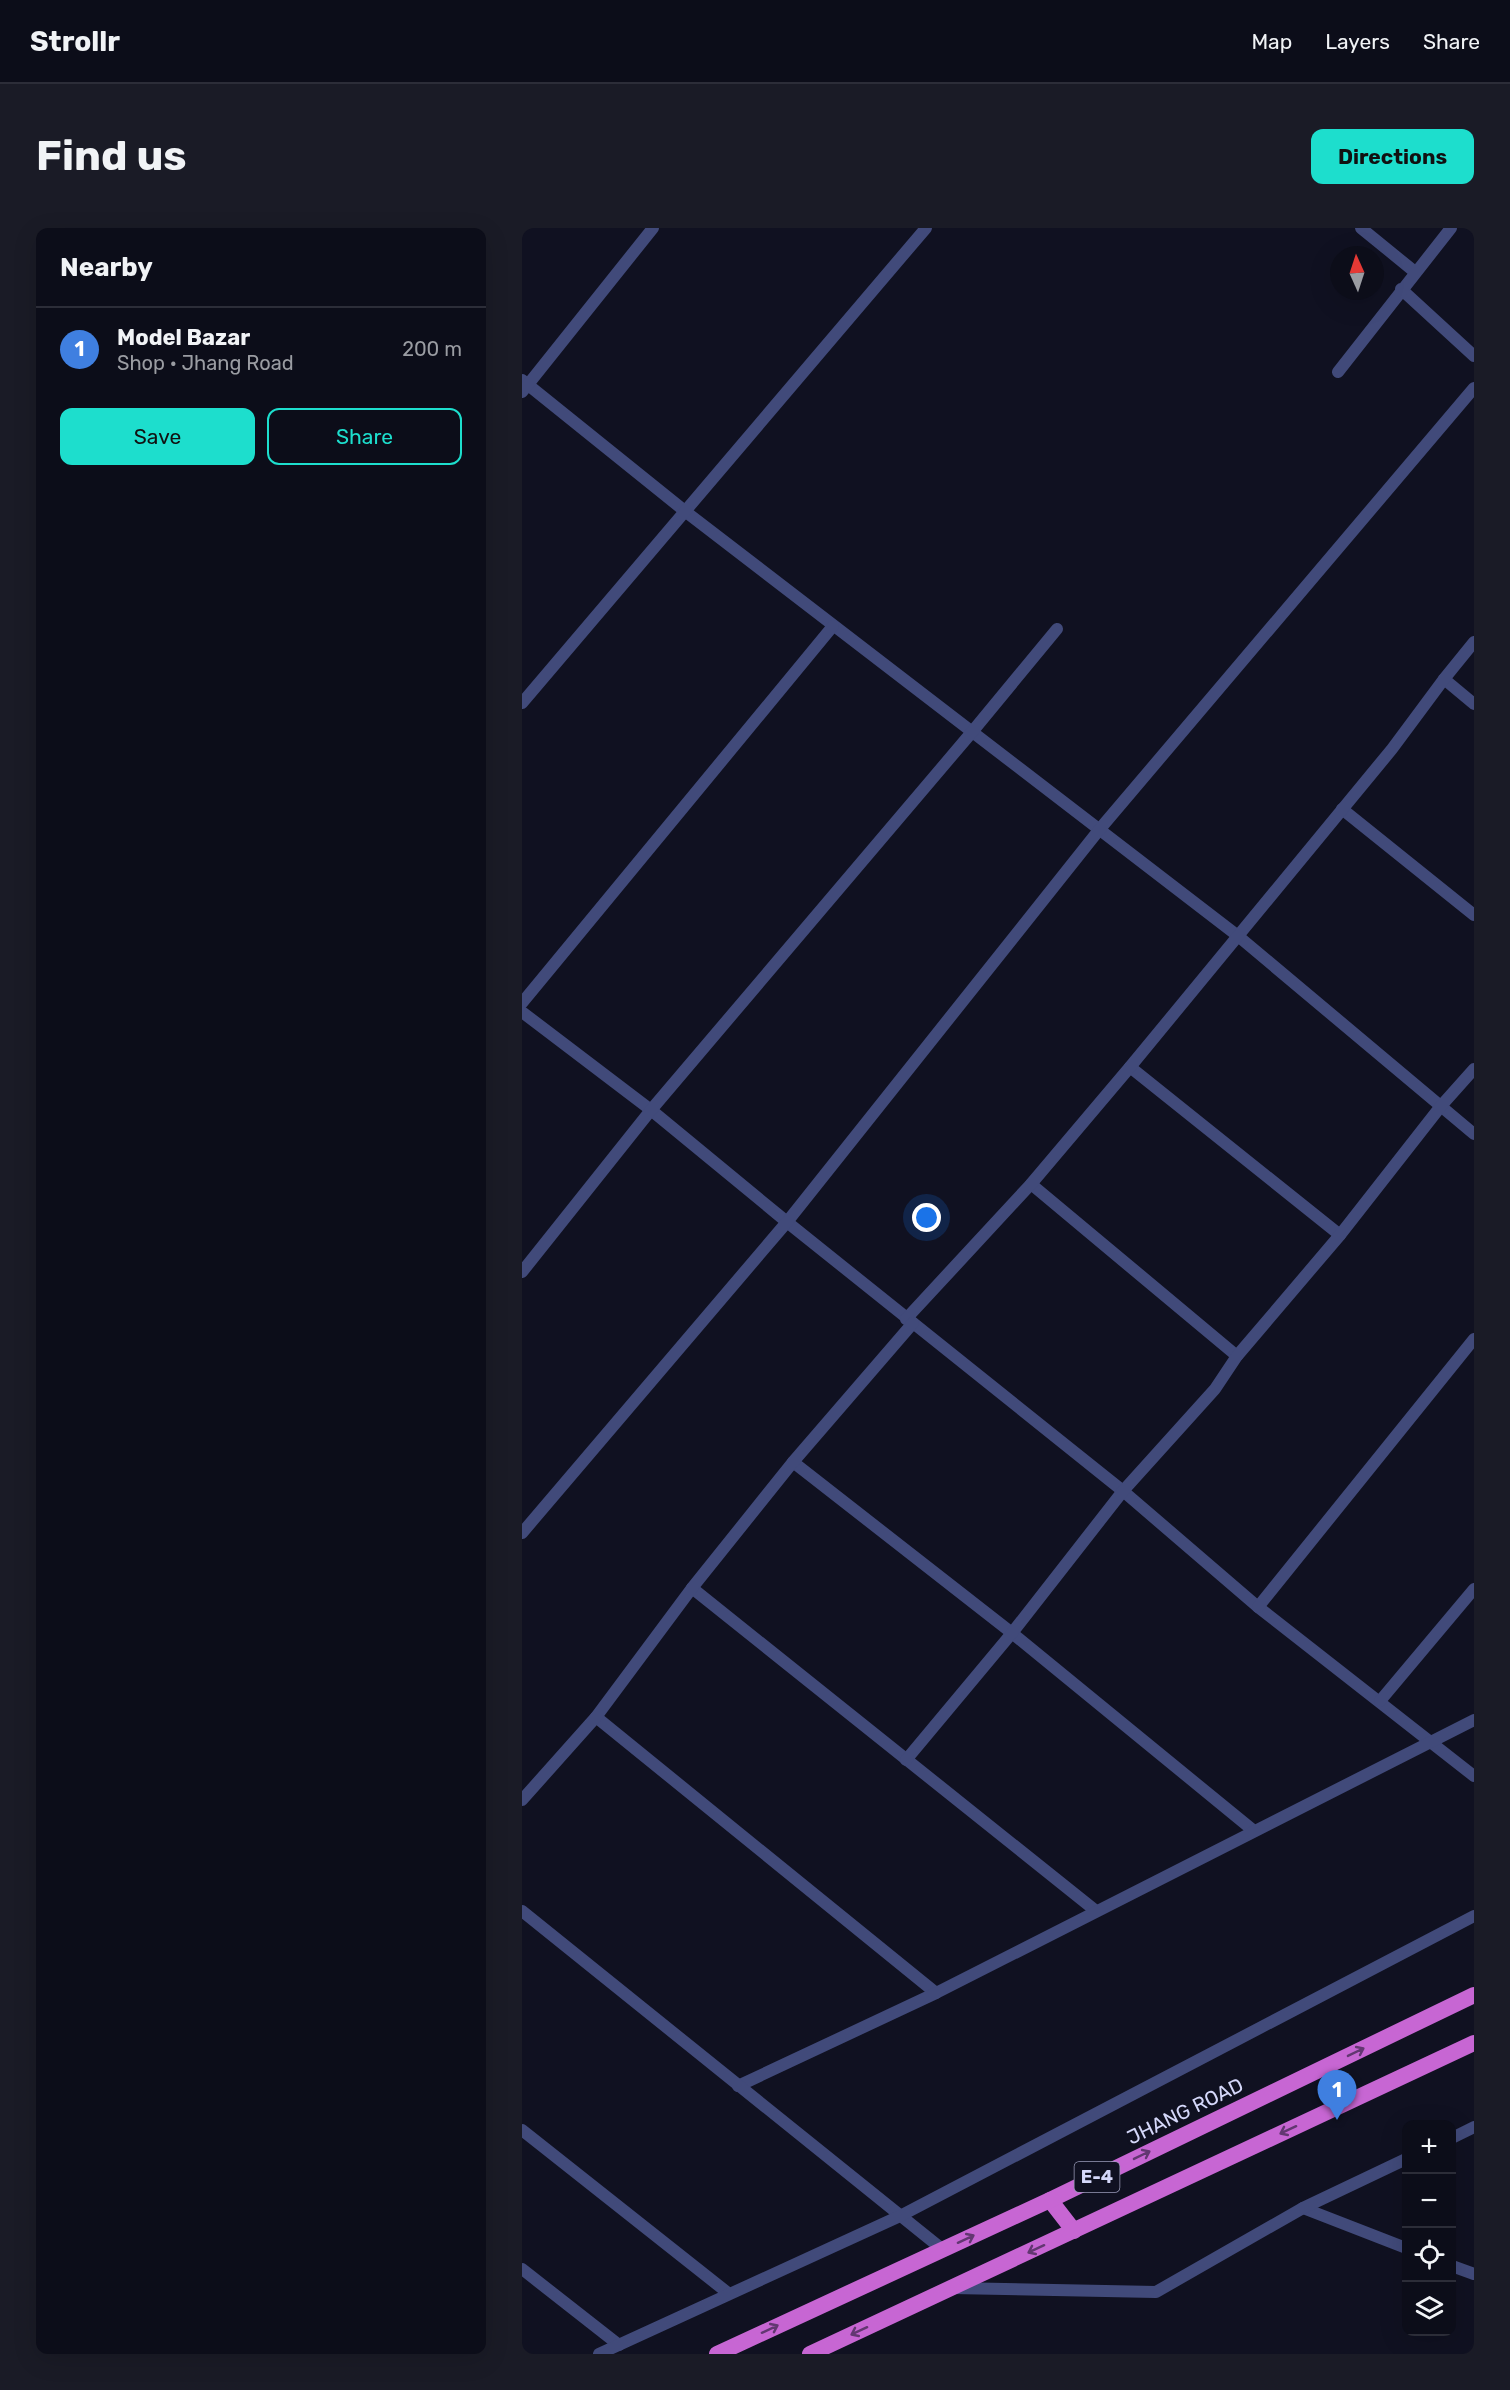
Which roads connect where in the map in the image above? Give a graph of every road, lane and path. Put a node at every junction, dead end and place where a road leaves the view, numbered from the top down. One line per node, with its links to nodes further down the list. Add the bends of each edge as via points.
1 (652, 228): 9 (street)
2 (926, 228): 11 (street)
3 (1360, 228): 5 (street)
4 (1451, 228): 5 (street)
5 (1415, 272): 6 (street)
6 (1401, 289): 7 (street); 8 (street)
7 (1474, 356)
8 (1338, 372)
9 (524, 386): 11 (street)
10 (1474, 388): 20 (street)
11 (686, 512): 12 (street); 16 (street)
12 (833, 626): 18 (street); 23 (street)
13 (1057, 629): 18 (street)
14 (1474, 642): 15 (street)
15 (1444, 679): 17 (street); 19 (street)
16 (522, 703)
17 (1474, 704)
18 (972, 732): 20 (street); 28 (street)
19 (1342, 808): 21 (street); 22 (street)
20 (1099, 830): 22 (street); 31 (street)
21 (1474, 915)
22 (1238, 936): 25 (street); 27 (street)
23 (522, 1003)
24 (522, 1012): 28 (street)
25 (1131, 1067): 30 (street); 32 (street)
26 (1474, 1069): 27 (street)
27 (1442, 1107): 29 (street); 32 (street)
28 (651, 1110): 31 (street); 33 (street)
29 (1474, 1134)
30 (1031, 1184): 34 (street); 36 (street)
31 (787, 1222): 34 (street); 39 (street)
32 (1340, 1235): 36 (street)
33 (522, 1272)
34 (909, 1321): 37 (street); 38 (street)
35 (1474, 1340): 42 (street)
36 (1237, 1356): 38 (street, via 1215,1389)
37 (793, 1462): 40 (street); 43 (street)
38 (1123, 1491): 42 (street); 43 (street)
39 (522, 1533)
40 (692, 1588): 45 (street); 48 (street)
41 (1474, 1589): 44 (street)
42 (1258, 1607): 44 (street)
43 (1012, 1633): 48 (street); 51 (street)
44 (1380, 1701): 47 (street)
45 (596, 1717): 50 (street); 55 (street)
46 (1474, 1720): 47 (street)
47 (1434, 1742): 49 (street); 51 (street)
48 (906, 1760): 53 (street)
49 (1474, 1776)
50 (522, 1800)
51 (1254, 1831): 53 (street)
52 (522, 1911): 58 (street)
53 (1096, 1911): 55 (street)
54 (1474, 1916): 65 (street)
55 (936, 1993): 58 (street)
56 (1474, 1995): 63 (highway, JHANG ROAD / E-4, one-way to 56)
57 (1474, 2043): 66 (highway, E-4, one-way to 66)
58 (738, 2086): 65 (street)
59 (1474, 2127): 61 (street)
60 (522, 2130): 73 (street)
61 (1456, 2136)
62 (1402, 2161): 64 (street)
63 (1050, 2200): 66 (highway); 68 (highway, JHANG ROAD / E-4, one-way to 63)
64 (1303, 2208): 67 (street); 72 (street, via 1156,2292)
65 (900, 2216): 68 (street); 73 (street)
66 (1074, 2231): 72 (highway, E-4, one-way to 72)
67 (1402, 2246)
68 (942, 2249): 76 (highway, JHANG ROAD / E-4, one-way to 68)
69 (1456, 2267): 71 (street)
70 (522, 2269): 74 (street)
71 (1474, 2274)
72 (951, 2288): 77 (highway, E-4, one-way to 77)
73 (728, 2293): 74 (street)
74 (618, 2345): 75 (street)
75 (599, 2354)
76 (717, 2354)
77 (810, 2354)

